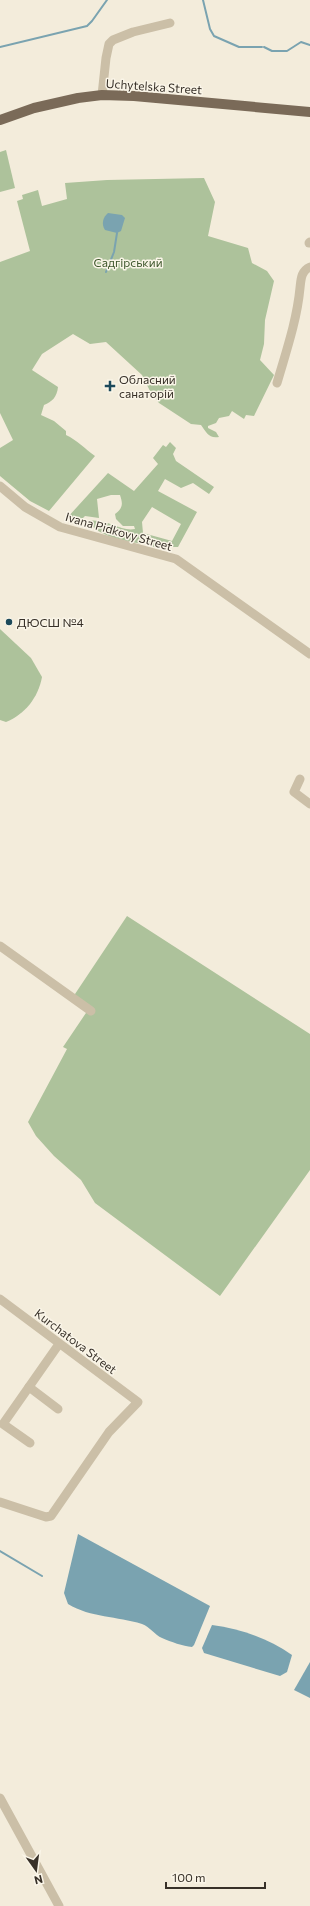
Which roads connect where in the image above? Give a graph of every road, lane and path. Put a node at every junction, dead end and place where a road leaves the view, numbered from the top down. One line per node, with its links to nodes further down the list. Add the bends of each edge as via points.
1 (170, 23): 2 (street, via 133,32 109,44)
2 (102, 95): 3 (main road, Uchytelska Street); 4 (main road, Uchytelska Street, via 56,103)
3 (310, 112)
4 (0, 120)
5 (310, 267): 6 (street, via 305,269 302,275 299,305)
6 (277, 384)
7 (0, 486): 8 (street, Ivana Pidkovy Street, via 25,506 60,527 176,559)
8 (310, 654)
9 (300, 779): 10 (street, via 294,792)
10 (310, 804)
11 (0, 946): 12 (street)
12 (91, 1011)
13 (0, 1299): 14 (street, Kurchatova Street)
14 (59, 1344): 15 (street); 18 (street, Kurchatova Street, via 138,1402 108,1432 51,1516 46,1517)
15 (29, 1387): 16 (street); 17 (street, via 3,1424)
16 (58, 1408)
17 (30, 1443)
18 (0, 1502)
19 (0, 1798): 20 (street)
20 (59, 1906)

